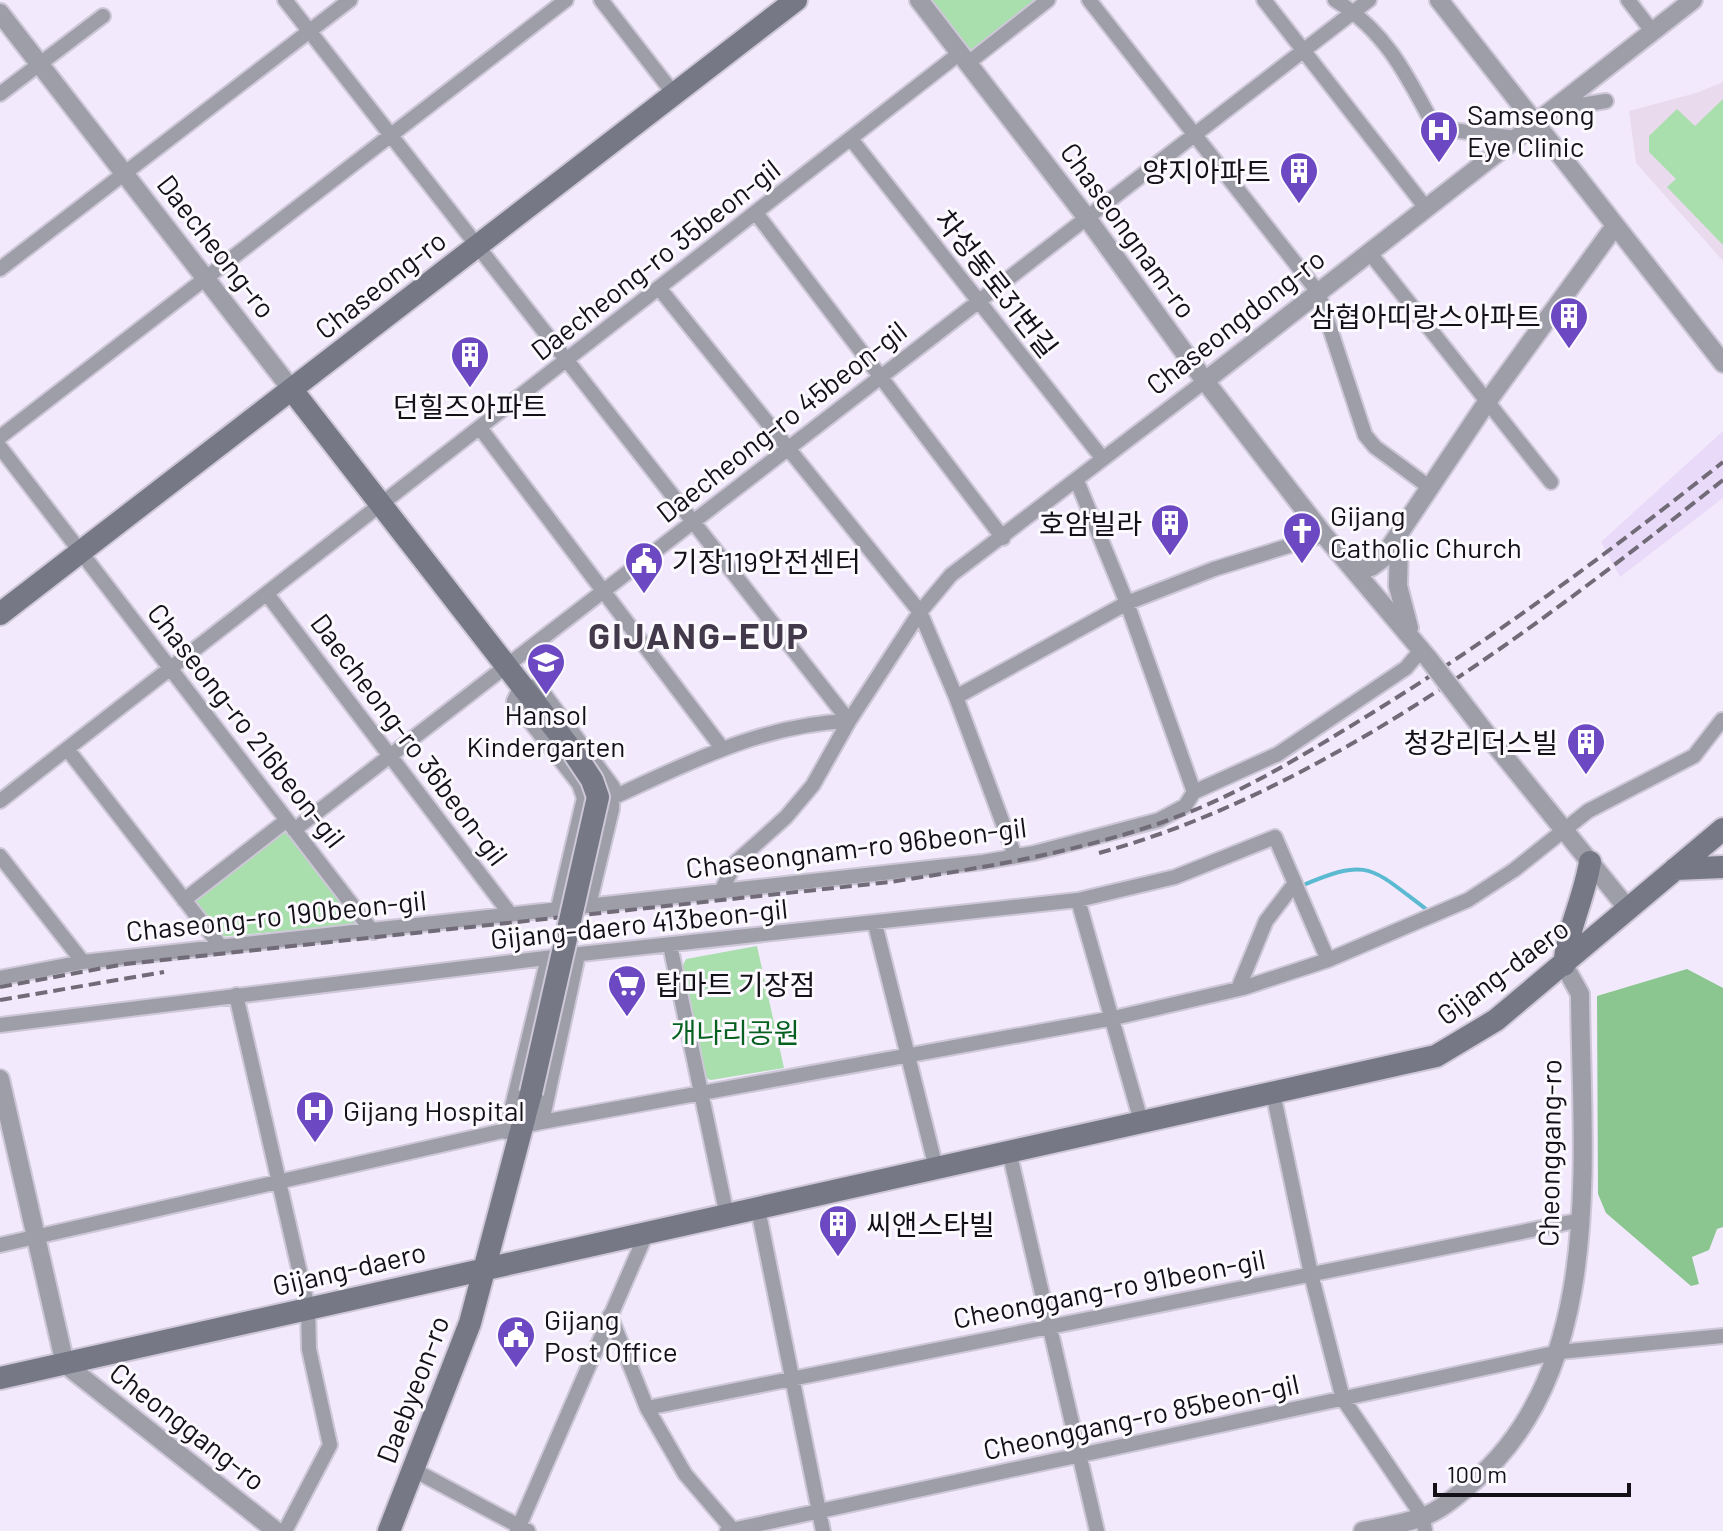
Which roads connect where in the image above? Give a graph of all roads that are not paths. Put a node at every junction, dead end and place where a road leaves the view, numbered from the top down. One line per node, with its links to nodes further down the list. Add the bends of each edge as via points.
1 (285, 0): 18 (street)
2 (350, 0): 18 (street)
3 (566, 0): 29 (street)
4 (601, 0): 24 (street)
5 (796, 0): 24 (main road, Chaseong-ro)
6 (919, 0): 21 (street, Chaseongnam-ro)
7 (1048, 0): 21 (street, Daecheong-ro 35beon-gil)
8 (1089, 0): 28 (street)
9 (1264, 0): 20 (street)
10 (1335, 0): 15 (street)
11 (1369, 0): 15 (street, Daecheong-ro 45beon-gil)
12 (1439, 0): 27 (street)
13 (1628, 0): 19 (street)
14 (1693, 0): 19 (street, Chaseongdong-ro)
15 (1353, 12): 20 (street, Daecheong-ro 45beon-gil); 30 (street, via 1392,49 1435,128)
16 (0, 13): 22 (street, Daecheong-ro)
17 (103, 16): 22 (street)
18 (309, 31): 29 (street); 32 (street)
19 (1652, 31): 25 (street, Chaseongdong-ro)
20 (1304, 50): 28 (street, Daecheong-ro 45beon-gil); 33 (street)
21 (964, 58): 31 (street, Daecheong-ro 35beon-gil); 35 (street, Chaseongnam-ro)
22 (39, 64): 23 (street); 32 (street, Daecheong-ro)
23 (0, 94)
24 (674, 94): 37 (main road, Chaseong-ro)
25 (1562, 101): 26 (street); 27 (street, Chaseongdong-ro)
26 (1606, 101)
27 (1535, 123): 30 (street, Chaseongdong-ro); 36 (street)
28 (1194, 135): 35 (street, Daecheong-ro 45beon-gil); 42 (street)
29 (391, 136): 37 (street); 40 (street)
30 (1516, 138): 33 (street, Chaseongdong-ro)
31 (851, 139): 34 (street, Daecheong-ro 35beon-gil); 43 (street, 차성동로31번길)
32 (123, 174): 39 (street); 40 (street, Daecheong-ro)
33 (1426, 208): 38 (street, Chaseongdong-ro)
34 (756, 213): 41 (street, Daecheong-ro 35beon-gil); 46 (street)
35 (1087, 218): 43 (street, Daecheong-ro 45beon-gil); 47 (street, Chaseongnam-ro)
36 (1615, 226): 44 (street); 49 (street)
37 (477, 247): 45 (street); 48 (main road, Chaseong-ro)
38 (1369, 252): 42 (street, Chaseongdong-ro); 49 (street)
39 (0, 269)
40 (204, 279): 48 (street, Daecheong-ro); 51 (street)
41 (659, 288): 45 (street, Daecheong-ro 35beon-gil); 53 (street)
42 (1318, 292): 47 (street, Chaseongdong-ro); 57 (street, via 1365,435)
43 (979, 301): 46 (street, Daecheong-ro 45beon-gil); 54 (street, 차성동로31번길)
44 (1721, 358)
45 (566, 361): 50 (street, Daecheong-ro 35beon-gil); 59 (street)
46 (881, 378): 53 (street, Daecheong-ro 45beon-gil); 62 (street)
47 (1205, 381): 54 (street, Chaseongdong-ro); 61 (street, Chaseongnam-ro)
48 (292, 390): 58 (main road, Daecheong-ro); 63 (main road, Chaseong-ro)
49 (1487, 402): 56 (street); 57 (street)
50 (480, 428): 58 (street, Daecheong-ro 35beon-gil); 65 (street)
51 (0, 437)
52 (0, 447): 63 (street, Chaseong-ro 216beon-gil)
53 (787, 450): 59 (street, Daecheong-ro 45beon-gil); 68 (street)
54 (1103, 459): 55 (street, Chaseongdong-ro)
55 (1077, 481): 62 (street, Chaseongdong-ro); 67 (street)
56 (1551, 482)
57 (1429, 487): 60 (street)
58 (381, 505): 66 (street); 71 (main road, Daecheong-ro)
59 (693, 522): 65 (street, Daecheong-ro 45beon-gil); 76 (street)
60 (1400, 533): 64 (street, via 1377,564); 70 (street, via 1399,594)
61 (1324, 535): 64 (street, Chaseongnam-ro); 67 (street)
62 (1003, 538): 68 (street, Chaseongdong-ro, via 951,575)
63 (80, 551): 69 (main road, Chaseong-ro); 72 (street, Chaseong-ro 216beon-gil)
64 (1353, 569): 70 (street, Chaseongnam-ro)
65 (603, 591): 71 (street, Daecheong-ro 45beon-gil); 77 (street)
66 (267, 594): 72 (street); 79 (street, Daecheong-ro 36beon-gil)
67 (1127, 603): 74 (street); 80 (street)
68 (920, 612): 74 (street); 76 (street, Chaseongdong-ro)
69 (0, 614)
70 (1422, 649): 80 (street, Chaseongnam-ro 96beon-gil, via 1406,668 1278,754); 84 (street, bridge)
71 (506, 666): 73 (main road, Daecheong-ro); 79 (street)
72 (171, 670): 78 (street); 83 (street, Chaseong-ro 216beon-gil)
73 (521, 686): 81 (street, via 539,687 606,775); 96 (street, via 514,701 579,784 584,798); 118 (main road, Daecheong-ro, bridge, via 574,753 598,797)
74 (956, 697): 87 (street)
75 (1722, 720): 84 (street, via 1694,756)
76 (849, 721): 77 (street, via 814,722); 92 (street, Chaseongdong-ro, via 813,785 736,862)
77 (722, 748): 81 (street)
78 (68, 750): 82 (street); 93 (street)
79 (391, 755): 83 (street); 98 (street, Daecheong-ro 36beon-gil)
80 (1194, 792): 87 (street, Chaseongnam-ro 96beon-gil, via 1185,806 1159,820)
81 (614, 797): 95 (street)
82 (0, 801)
83 (290, 825): 93 (street); 100 (street, Chaseong-ro 216beon-gil)
84 (1563, 829): 88 (street); 105 (street, via 1468,900)
85 (1723, 829): 90 (main road, Gijang-daero)
86 (0, 856): 106 (street)
87 (1015, 856): 92 (street, Chaseongnam-ro 96beon-gil)
88 (1590, 862): 97 (street); 107 (main road, via 1586,889 1568,928)
89 (1723, 867): 90 (main road)
90 (1675, 869): 97 (main road, Gijang-daero)
91 (1295, 883): 94 (street, Gijang-daero 413beon-gil, via 1275,837 1175,877); 105 (street); 109 (street, via 1266,921)
92 (721, 891): 95 (street, Chaseongnam-ro 96beon-gil)
93 (184, 900): 102 (street)
94 (1078, 900): 99 (street, Gijang-daero 413beon-gil); 111 (street)
95 (589, 905): 96 (street, Chaseongnam-ro 96beon-gil)
96 (558, 908): 98 (street, Chaseong-ro 190beon-gil)
97 (1628, 909): 107 (main road, Gijang-daero)
98 (511, 915): 100 (street, Chaseong-ro 190beon-gil)
99 (875, 924): 101 (street, Gijang-daero 413beon-gil); 113 (street)
100 (373, 932): 102 (street, Chaseong-ro 190beon-gil)
101 (670, 945): 103 (street, Gijang-daero 413beon-gil); 116 (street)
102 (221, 947): 106 (street, Chaseong-ro 190beon-gil)
103 (578, 955): 104 (street, Gijang-daero 413beon-gil); 118 (street)
104 (548, 958): 110 (street, Gijang-daero 413beon-gil); 118 (street)
105 (1328, 960): 109 (street)
106 (83, 962): 108 (street, Chaseong-ro 190beon-gil)
107 (1564, 965): 115 (main road, Gijang-daero, via 1496,1020 1436,1056); 124 (street, Cheonggang-ro, via 1580,994)
108 (0, 978)
109 (1238, 989): 111 (street)
110 (236, 995): 112 (street, Gijang-daero 413beon-gil); 121 (street)
111 (1114, 1018): 113 (street); 117 (street)
112 (0, 1025)
113 (909, 1056): 116 (street); 120 (street)
114 (0, 1079): 126 (street)
115 (1273, 1093): 117 (main road, Gijang-daero); 129 (street)
116 (701, 1094): 118 (street); 123 (street)
117 (1141, 1121): 119 (main road, Gijang-daero)
118 (523, 1127): 121 (street); 128 (main road)
119 (1009, 1151): 120 (main road, Gijang-daero); 132 (street)
120 (936, 1168): 122 (main road, Gijang-daero)
121 (279, 1182): 126 (street); 130 (street)
122 (758, 1209): 123 (main road, Gijang-daero); 137 (street)
123 (727, 1216): 125 (main road, Gijang-daero)
124 (1581, 1220): 129 (street, Cheonggang-ro 91beon-gil); 134 (street, Cheonggang-ro)
125 (647, 1232): 128 (main road, Gijang-daero); 131 (street)
126 (36, 1237): 127 (street); 135 (street)
127 (0, 1245)
128 (487, 1267): 130 (main road, Gijang-daero); 141 (main road, Daebyeon-ro)
129 (1311, 1274): 132 (street, Cheonggang-ro 91beon-gil); 138 (street)
130 (308, 1308): 135 (main road, Gijang-daero); 147 (street, via 309,1349 330,1445)
131 (610, 1315): 139 (street, Cheonggang-ro 85beon-gil); 144 (street)
132 (1051, 1327): 137 (street, Cheonggang-ro 91beon-gil); 140 (street)
133 (1723, 1336): 134 (street, Cheonggang-ro 85beon-gil)
134 (1559, 1352): 138 (street, Cheonggang-ro 85beon-gil); 143 (street, Cheonggang-ro, via 1519,1434 1483,1474)
135 (65, 1364): 136 (main road, Gijang-daero); 146 (street, Cheonggang-ro)
136 (0, 1378)
137 (792, 1379): 139 (street, Cheonggang-ro 91beon-gil); 142 (street)
138 (1343, 1399): 140 (street, Cheonggang-ro 85beon-gil); 143 (street)
139 (647, 1408): 145 (street, Cheonggang-ro 85beon-gil, via 685,1474)
140 (1080, 1455): 142 (street, Cheonggang-ro 85beon-gil); 150 (street)
141 (414, 1470): 144 (street); 148 (main road, Daebyeon-ro)
142 (819, 1511): 145 (street, Cheonggang-ro 85beon-gil); 149 (street)
143 (1424, 1524): 151 (street, Cheonggang-ro)
144 (521, 1530)
145 (730, 1530)
146 (276, 1531)
147 (285, 1531)
148 (389, 1531)
149 (823, 1531)
150 (1097, 1531)
151 (1363, 1531)

